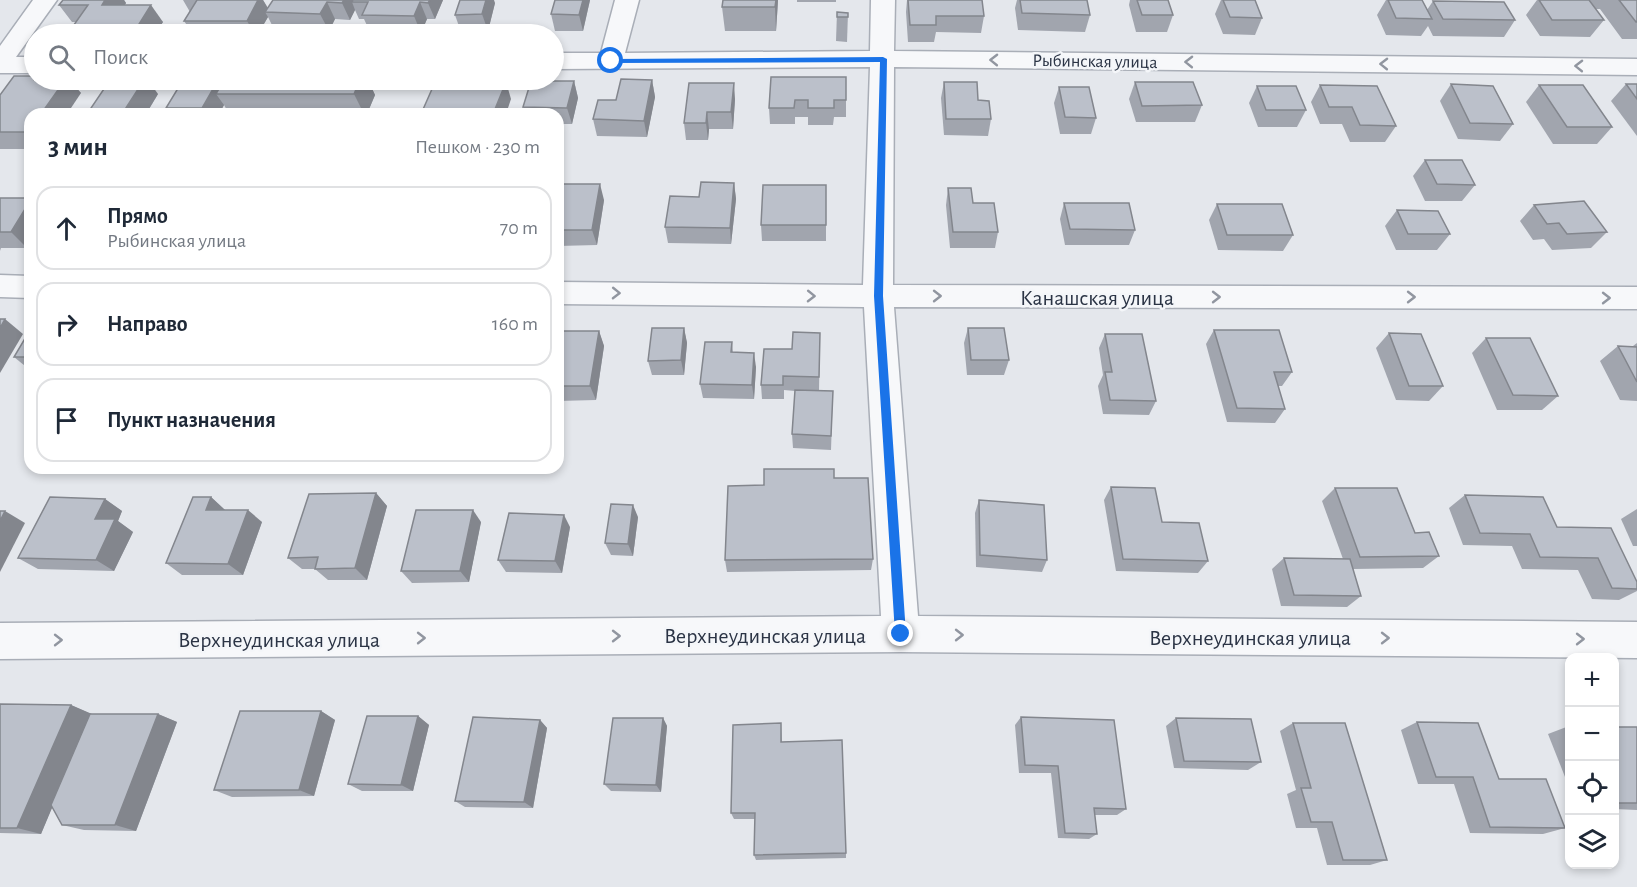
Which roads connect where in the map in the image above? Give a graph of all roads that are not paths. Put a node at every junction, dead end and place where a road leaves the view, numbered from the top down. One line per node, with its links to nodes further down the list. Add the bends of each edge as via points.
1 (45, 0): 4 (street)
2 (627, 0): 8 (street)
3 (883, 0): 6 (street)
4 (28, 24)
5 (24, 30): 9 (street)
6 (883, 59): 8 (street, Рыбинская улица); 11 (street, Рыбинская улица, one-way to 6); 15 (street)
7 (564, 61): 8 (street, Рыбинская улица)
8 (611, 61)
9 (0, 64): 10 (street)
10 (24, 65)
11 (1637, 66)
12 (0, 286): 13 (street)
13 (24, 287)
14 (564, 293): 15 (street, Канашская улица, one-way to 15)
15 (878, 296): 16 (street, Канашская улица, one-way to 16); 17 (street)
16 (1637, 298)
17 (901, 634): 18 (street, Верхнеудинская улица, one-way to 17); 19 (street, Верхнеудинская улица, one-way to 19)
18 (0, 640)
19 (1637, 640)

